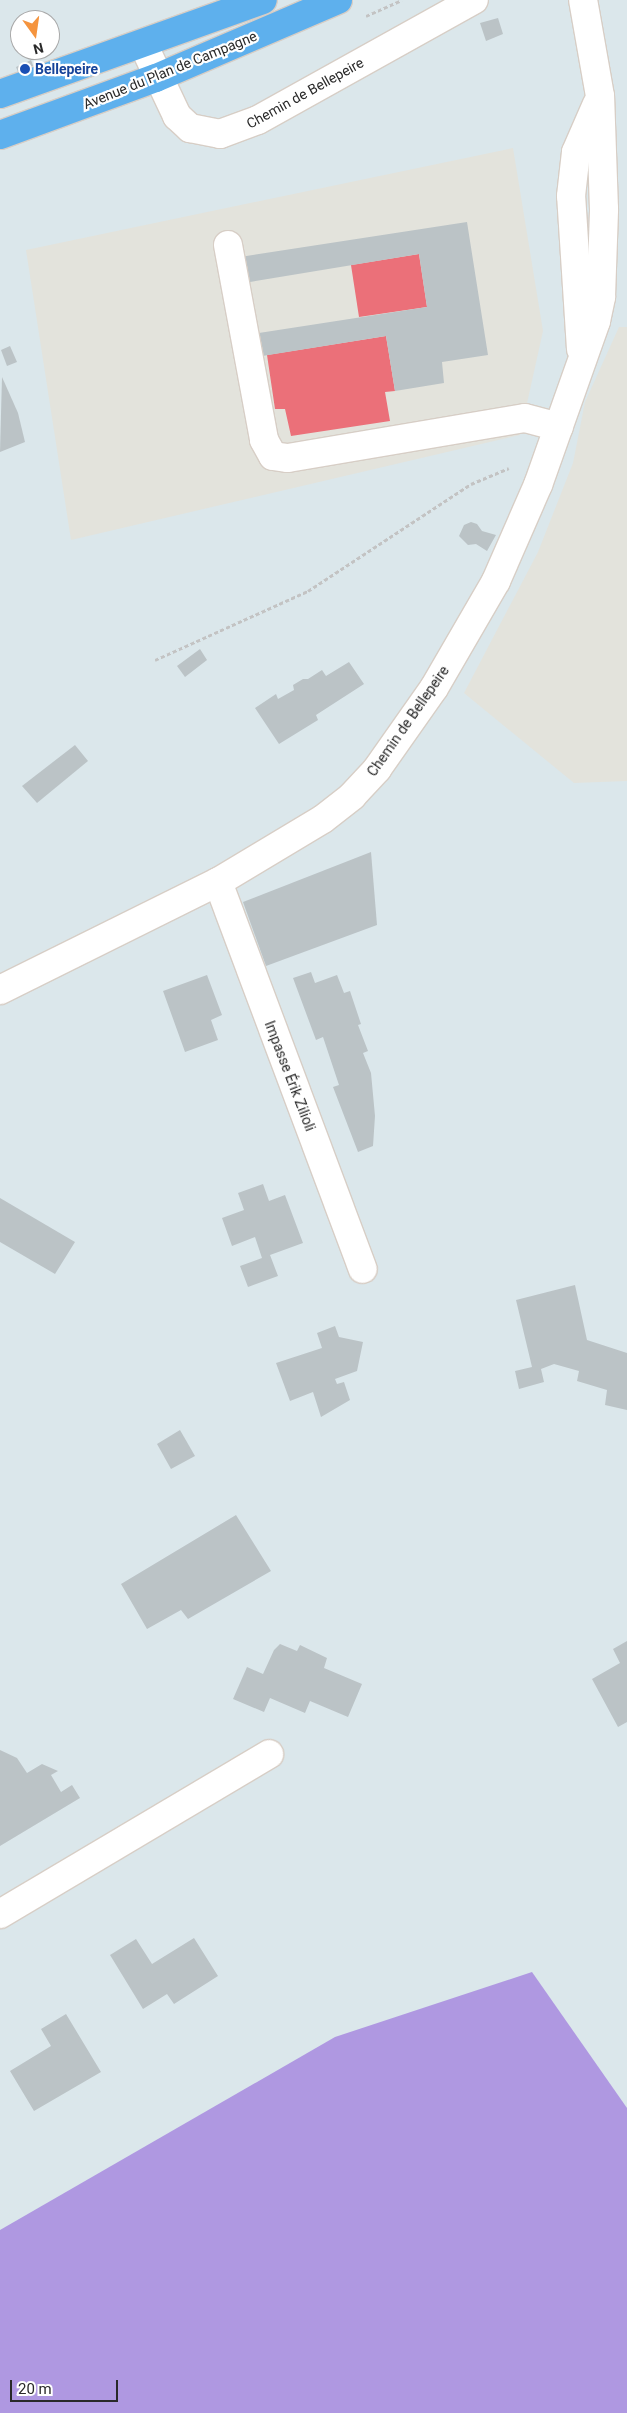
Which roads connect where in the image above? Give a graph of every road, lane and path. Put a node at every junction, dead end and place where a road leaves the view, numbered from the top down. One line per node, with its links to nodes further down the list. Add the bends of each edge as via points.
1 (263, 0): 5 (main road)
2 (338, 0): 6 (main road, Avenue du Plan de Campagne)
3 (474, 0): 6 (street, Chemin de Bellepeire, via 258,120 233,130 207,133 190,128 168,102)
4 (583, 0): 10 (street, Chemin de Bellepeire, via 600,96 604,209 601,297 596,321)
5 (143, 44): 6 (street, Chemin de Bellepeire); 7 (main road)
6 (156, 78): 8 (main road, Avenue du Plan de Campagne)
7 (0, 94)
8 (0, 135)
9 (228, 245): 10 (street, via 264,440 272,456 288,458 525,418)
10 (559, 427): 11 (street, Chemin de Bellepeire)
11 (550, 454): 12 (path, via 471,484 308,590); 13 (street, Chemin de Bellepeire, via 496,581 434,688 377,769 352,796 323,819)
12 (155, 660)
13 (218, 882): 14 (street, Chemin de Bellepeire); 15 (street, Impasse Érik Zilioli)
14 (0, 990)
15 (363, 1269)
16 (269, 1754): 17 (street)
17 (0, 1914)

